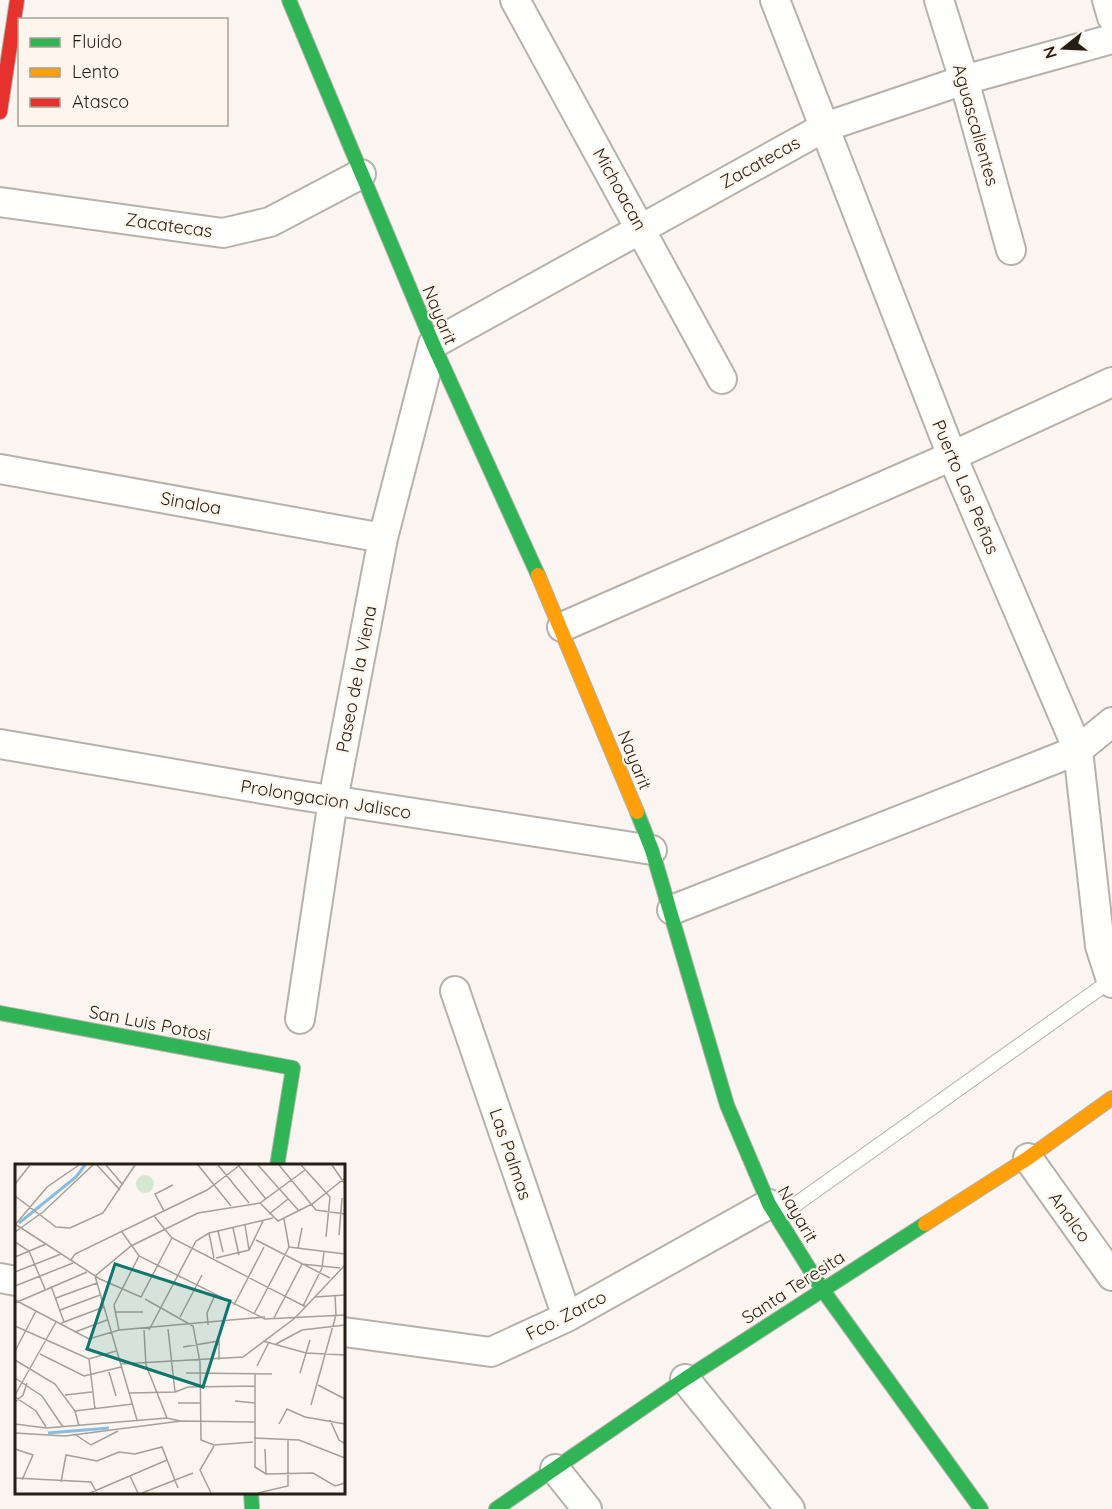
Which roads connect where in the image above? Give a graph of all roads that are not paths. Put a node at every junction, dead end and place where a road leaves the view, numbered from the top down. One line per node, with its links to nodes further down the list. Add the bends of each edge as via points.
1 (17, 0): 10 (street)
2 (289, 0): 12 (street, Nayarit)
3 (515, 0): 14 (street, Michoacan)
4 (775, 0): 11 (street, Puerto Las Peñas)
5 (939, 0): 9 (street, Aguascalientes)
6 (1107, 0): 7 (street)
7 (1112, 16)
8 (1112, 39): 9 (street, Zacatecas)
9 (964, 80): 11 (street, Zacatecas); 15 (street, Aguascalientes)
10 (0, 112)
11 (825, 126): 14 (street, Zacatecas); 19 (street, Puerto Las Peñas)
12 (362, 174): 13 (street, Zacatecas, via 270,222 223,233); 16 (street, Nayarit)
13 (0, 202)
14 (642, 228): 16 (street, Zacatecas); 17 (street, Michoacan)
15 (1011, 250)
16 (433, 344): 21 (street, Paseo de la Viena); 22 (street, Nayarit)
17 (723, 379)
18 (1112, 382): 19 (street)
19 (952, 456): 22 (street); 25 (street, Puerto Las Peñas)
20 (0, 469): 21 (street, Sinaloa)
21 (382, 538): 26 (street, Paseo de la Viena)
22 (562, 627): 27 (street, Nayarit)
23 (1112, 722): 25 (street)
24 (0, 744): 26 (street, Prolongacion Jalisco)
25 (1078, 750): 28 (street); 29 (street, Puerto Las Peñas, via 1100,946)
26 (333, 800): 27 (street, Prolongacion Jalisco); 32 (street, Paseo de la Viena)
27 (652, 850): 28 (street, Nayarit)
28 (672, 910): 36 (street, Nayarit, via 727,1105)
29 (1111, 982): 36 (lane)
30 (455, 991): 41 (street, Las Palmas)
31 (0, 1013): 35 (street, San Luis Potosi, via 293,1068)
32 (300, 1019)
33 (1112, 1098): 34 (street, Santa Teresita)
34 (1028, 1158): 37 (street, Analco); 40 (street, Santa Teresita)
35 (277, 1164)
36 (773, 1211): 40 (street, Nayarit); 41 (street, Fco. Zarco)
37 (1112, 1276)
38 (0, 1278): 39 (street)
39 (15, 1281)
40 (822, 1289): 43 (street, Santa Teresita); 50 (street, Nayarit)
41 (567, 1317): 42 (street, Fco. Zarco, via 491,1352)
42 (345, 1332)
43 (685, 1379): 44 (street, Santa Teresita); 49 (street)
44 (555, 1469): 47 (street, Santa Teresita); 48 (street)
45 (251, 1494): 46 (street)
46 (252, 1509)
47 (496, 1509)
48 (587, 1509)
49 (790, 1509)
50 (981, 1509)

